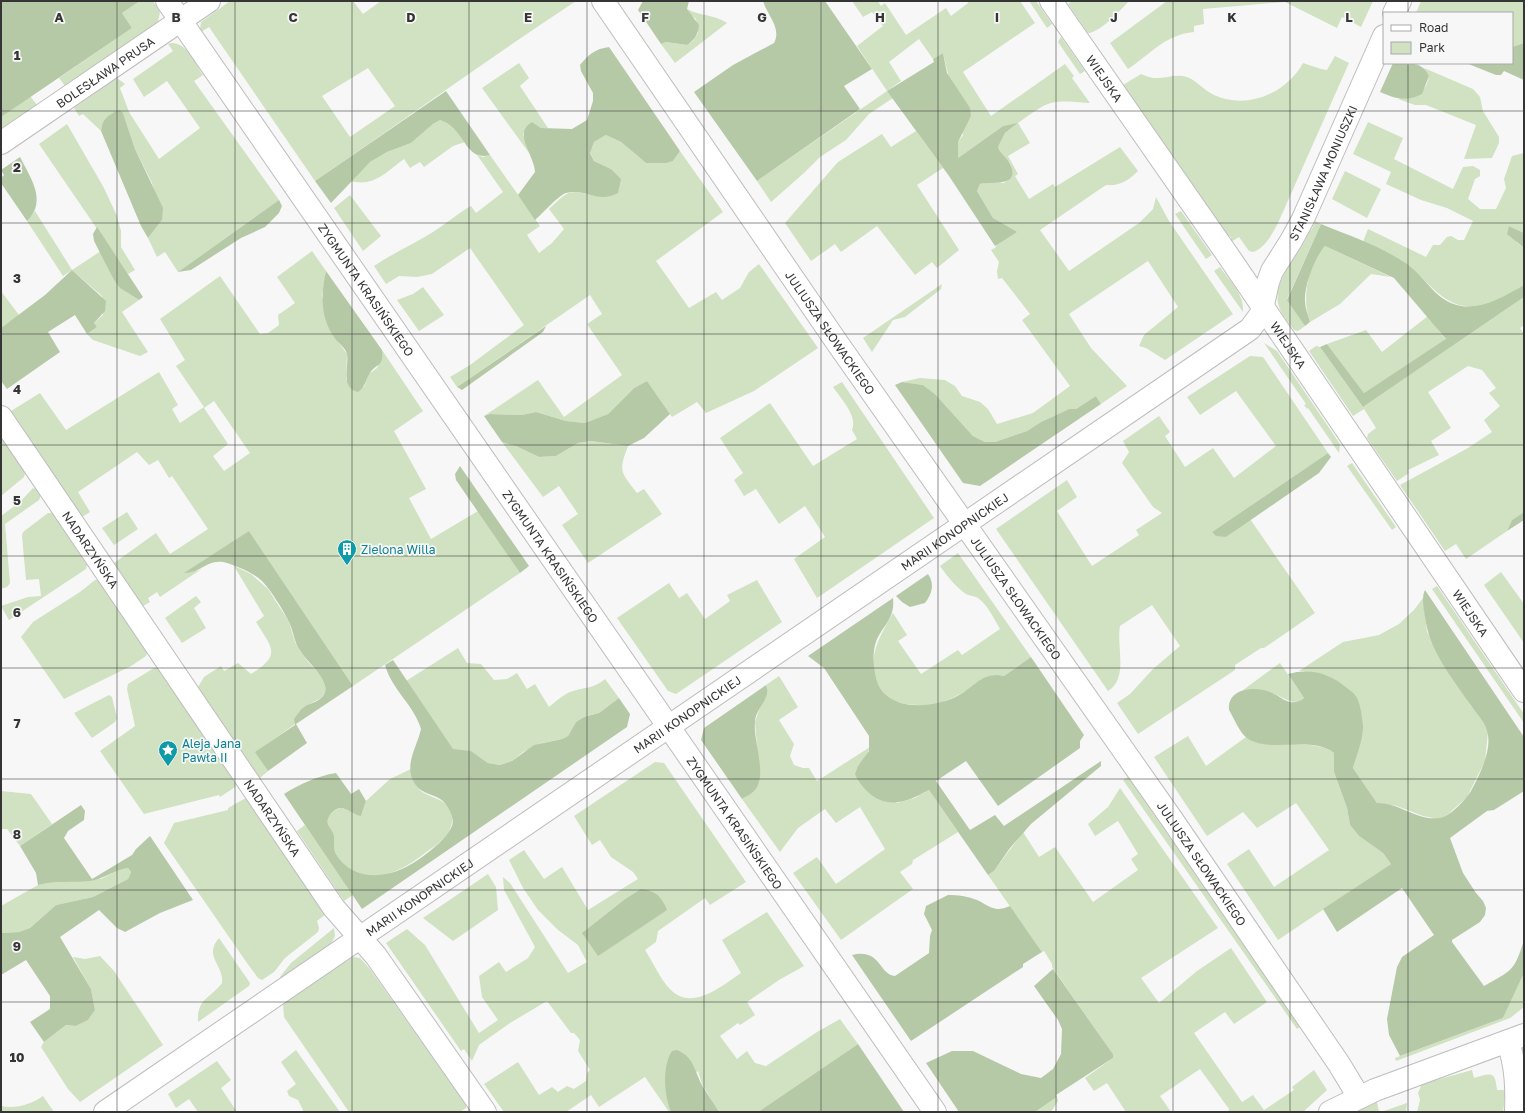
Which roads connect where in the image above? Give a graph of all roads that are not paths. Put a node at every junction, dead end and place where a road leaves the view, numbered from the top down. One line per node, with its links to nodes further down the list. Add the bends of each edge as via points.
1 (167, 1): 7 (street, ZYGMUNTA KRASIŃSKIEGO)
2 (209, 1): 7 (street, BOLESŁAWA PRUSA)
3 (603, 1): 12 (street, JULIUSZA SŁOWACKIEGO)
4 (1051, 1): 10 (street, WIEJSKA)
5 (1400, 1): 6 (street)
6 (1394, 12)
7 (180, 21): 9 (street, BOLESŁAWA PRUSA); 14 (street, ZYGMUNTA KRASIŃSKIEGO)
8 (1383, 38): 10 (street, STANISŁAWA MONIUSZKI, via 1303,219 1270,275)
9 (1, 143)
10 (1263, 309): 12 (street, MARII KONOPNICKIEJ, via 1253,326 1234,341); 13 (street, WIEJSKA)
11 (1, 417): 15 (street, NADARZYŃSKA, via 334,908)
12 (965, 524): 14 (street, MARII KONOPNICKIEJ); 17 (street, JULIUSZA SŁOWACKIEGO, via 1175,824)
13 (1524, 691)
14 (669, 727): 15 (street, MARII KONOPNICKIEJ); 20 (street, ZYGMUNTA KRASIŃSKIEGO)
15 (360, 937): 18 (street, MARII KONOPNICKIEJ); 19 (street, NADARZYŃSKA, via 376,956)
16 (1516, 1039): 17 (street); 22 (street)
17 (1359, 1097): 21 (street)
18 (105, 1112)
19 (484, 1112)
20 (935, 1112)
21 (1330, 1112)
22 (1516, 1112)

